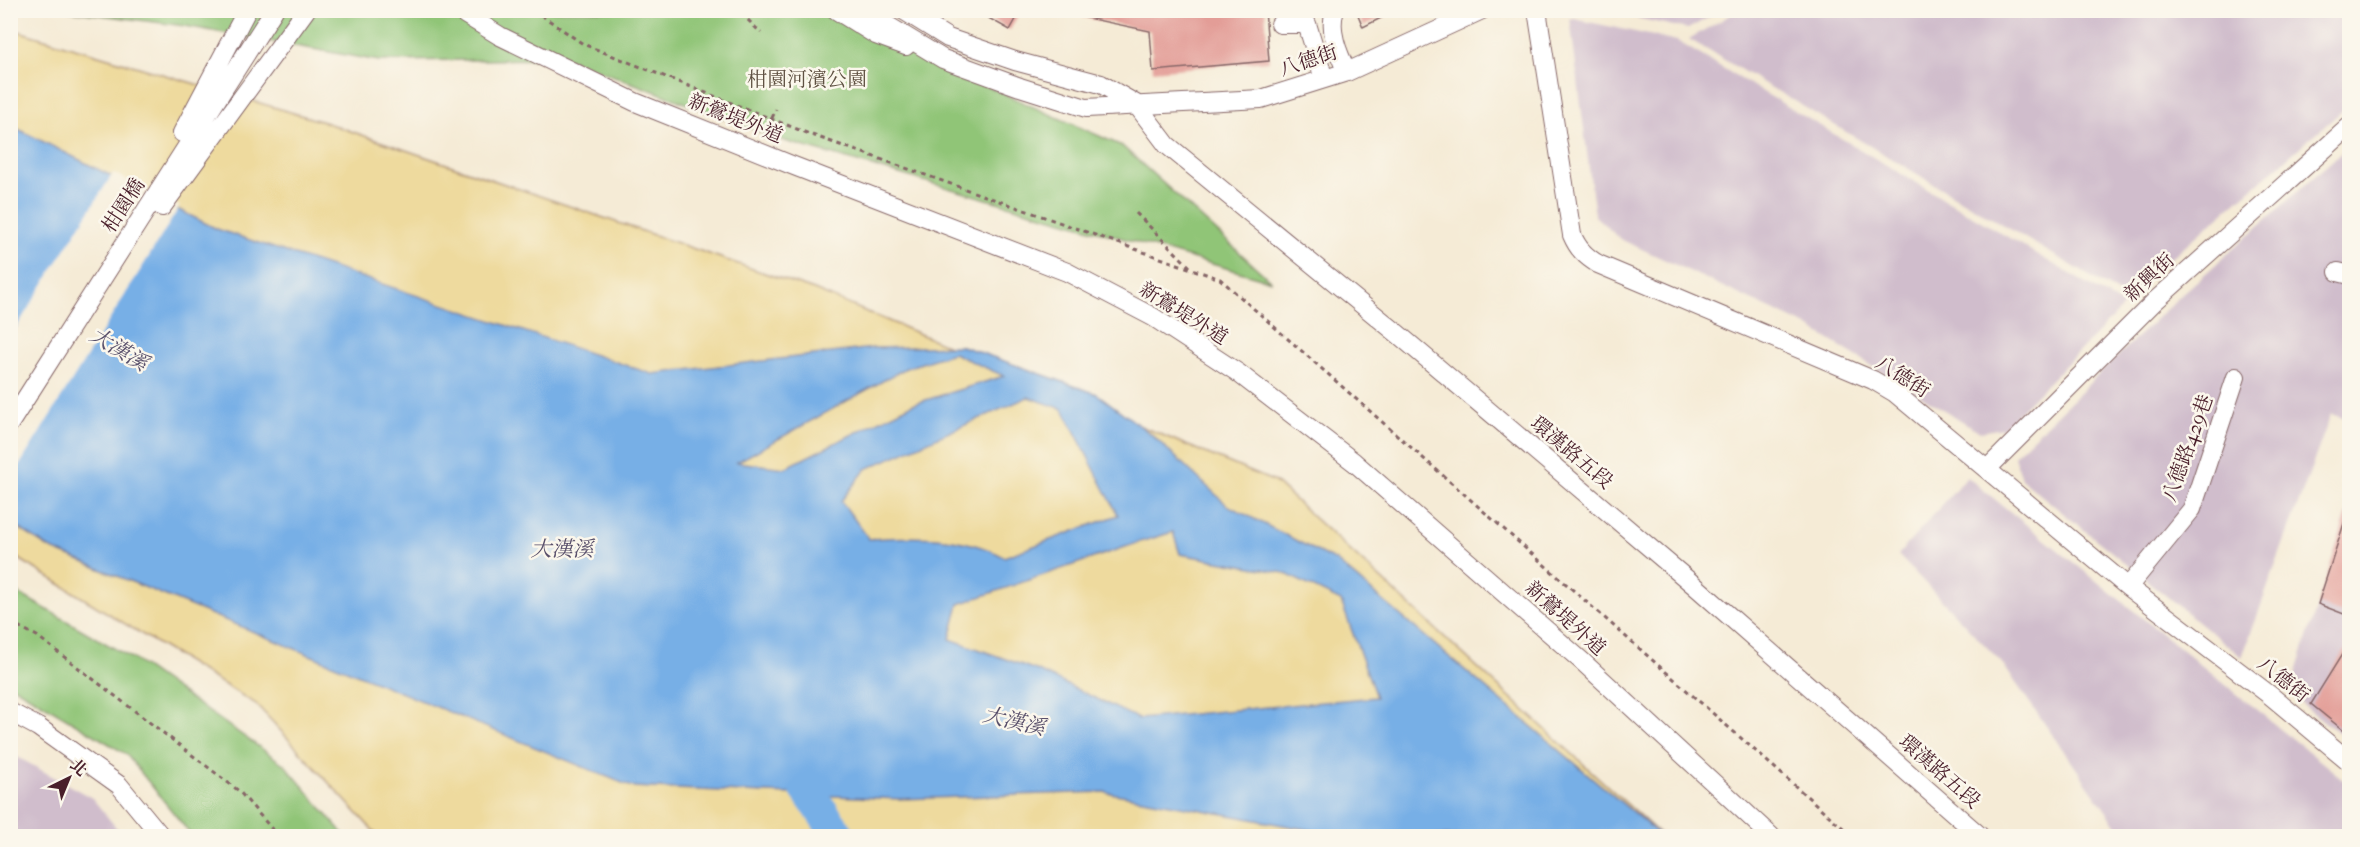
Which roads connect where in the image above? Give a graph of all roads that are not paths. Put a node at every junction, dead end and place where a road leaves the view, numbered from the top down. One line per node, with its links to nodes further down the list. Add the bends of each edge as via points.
1 (247, 10): 19 (street, via 194,113)
2 (274, 10): 19 (street, 柑園橋)
3 (306, 10): 19 (street)
4 (458, 10): 26 (street, 新鶯堤外道, via 500,36 635,102 1067,272 1153,317 1237,372 1354,462 1584,663)
5 (836, 10): 12 (street, via 876,35)
6 (862, 10): 12 (street, 八德街)
7 (903, 10): 15 (street, via 948,38 1101,84)
8 (1335, 10): 13 (street, via 1331,21)
9 (1482, 10): 13 (street, 八德街)
10 (1537, 10): 21 (street, 八德街, via 1572,235 1585,256 1873,380 1895,393)
11 (1280, 24): 14 (street, via 1307,24)
12 (944, 59): 15 (street, 八德街, via 1086,108)
13 (1347, 72): 14 (street, 八德街)
14 (1324, 79): 15 (street, 八德街, via 1261,99)
15 (1136, 104): 27 (street, 環漢路五段, via 1167,145 1668,563)
16 (2349, 126): 17 (street, 新興街)
17 (2342, 142): 21 (street, 新興街, via 2154,302)
18 (2236, 376): 22 (street, 八德路429巷, via 2192,509)
19 (37, 381): 20 (street, 柑園橋)
20 (10, 423)
21 (1987, 469): 22 (street, 八德街)
22 (2128, 586): 24 (street, 八德街, via 2275,691)
23 (10, 712): 25 (street, via 119,784)
24 (2349, 762)
25 (161, 837)
26 (1771, 837)
27 (1980, 837)

